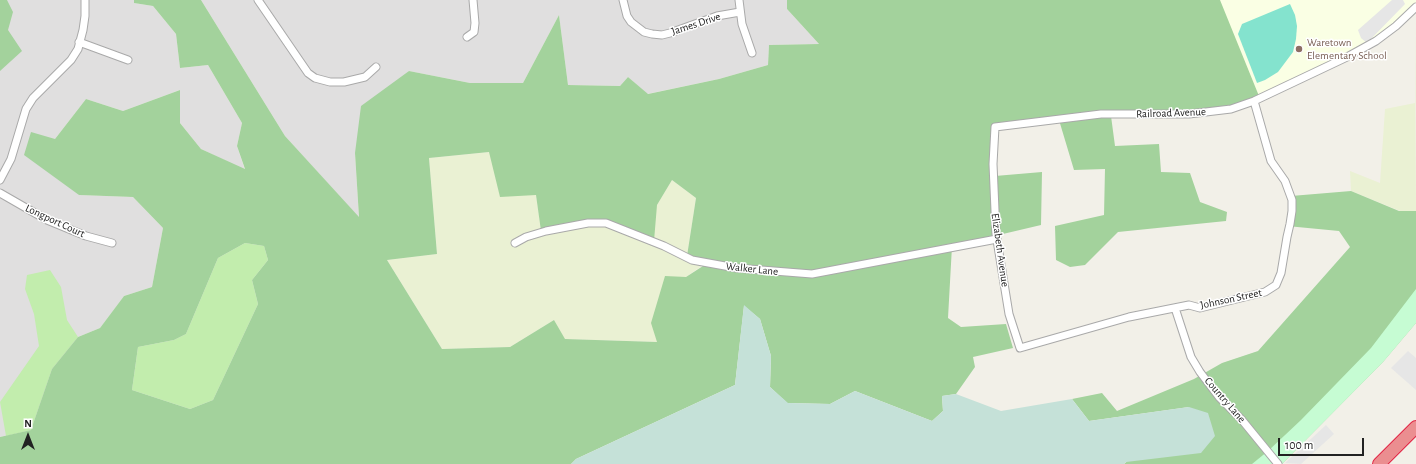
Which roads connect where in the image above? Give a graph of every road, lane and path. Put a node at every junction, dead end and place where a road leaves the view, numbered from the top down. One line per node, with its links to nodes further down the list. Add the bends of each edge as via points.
1 (85, 0): 9 (street)
2 (258, 0): 12 (street, via 308,73 316,78 344,82 365,77)
3 (473, 0): 8 (street, via 474,32)
4 (623, 0): 7 (street, James Drive, via 631,22 644,32 652,34 670,33 717,16)
5 (739, 0): 7 (street)
6 (1416, 7): 13 (street, Railroad Avenue, via 1376,41)
7 (740, 12): 10 (street)
8 (467, 37)
9 (80, 42): 11 (street); 15 (street, via 71,60 33,98 26,109 11,159)
10 (752, 53)
11 (128, 60)
12 (376, 67)
13 (1254, 101): 14 (street, Railroad Avenue, via 1231,109 1201,113 1101,114); 20 (street, Johnson Street, via 1271,161 1285,181 1292,200 1290,224 1276,285 1265,292 1200,308 1189,305)
14 (995, 127): 17 (street, Elizabeth Avenue, via 993,164)
15 (0, 180)
16 (0, 193): 18 (street, Longport Court, via 47,220 86,236)
17 (997, 240): 19 (street, Walker Lane, via 812,274 763,271 692,260 606,223 588,223 546,231); 21 (street, Elizabeth Avenue, via 1009,314)
18 (112, 243)
19 (515, 243)
20 (1175, 308): 21 (street, Johnson Street, via 1130,317); 23 (street, Country Lane, via 1191,357 1200,372)
21 (1020, 348)
22 (1416, 428): 24 (highway)
23 (1278, 464)
24 (1379, 464)

